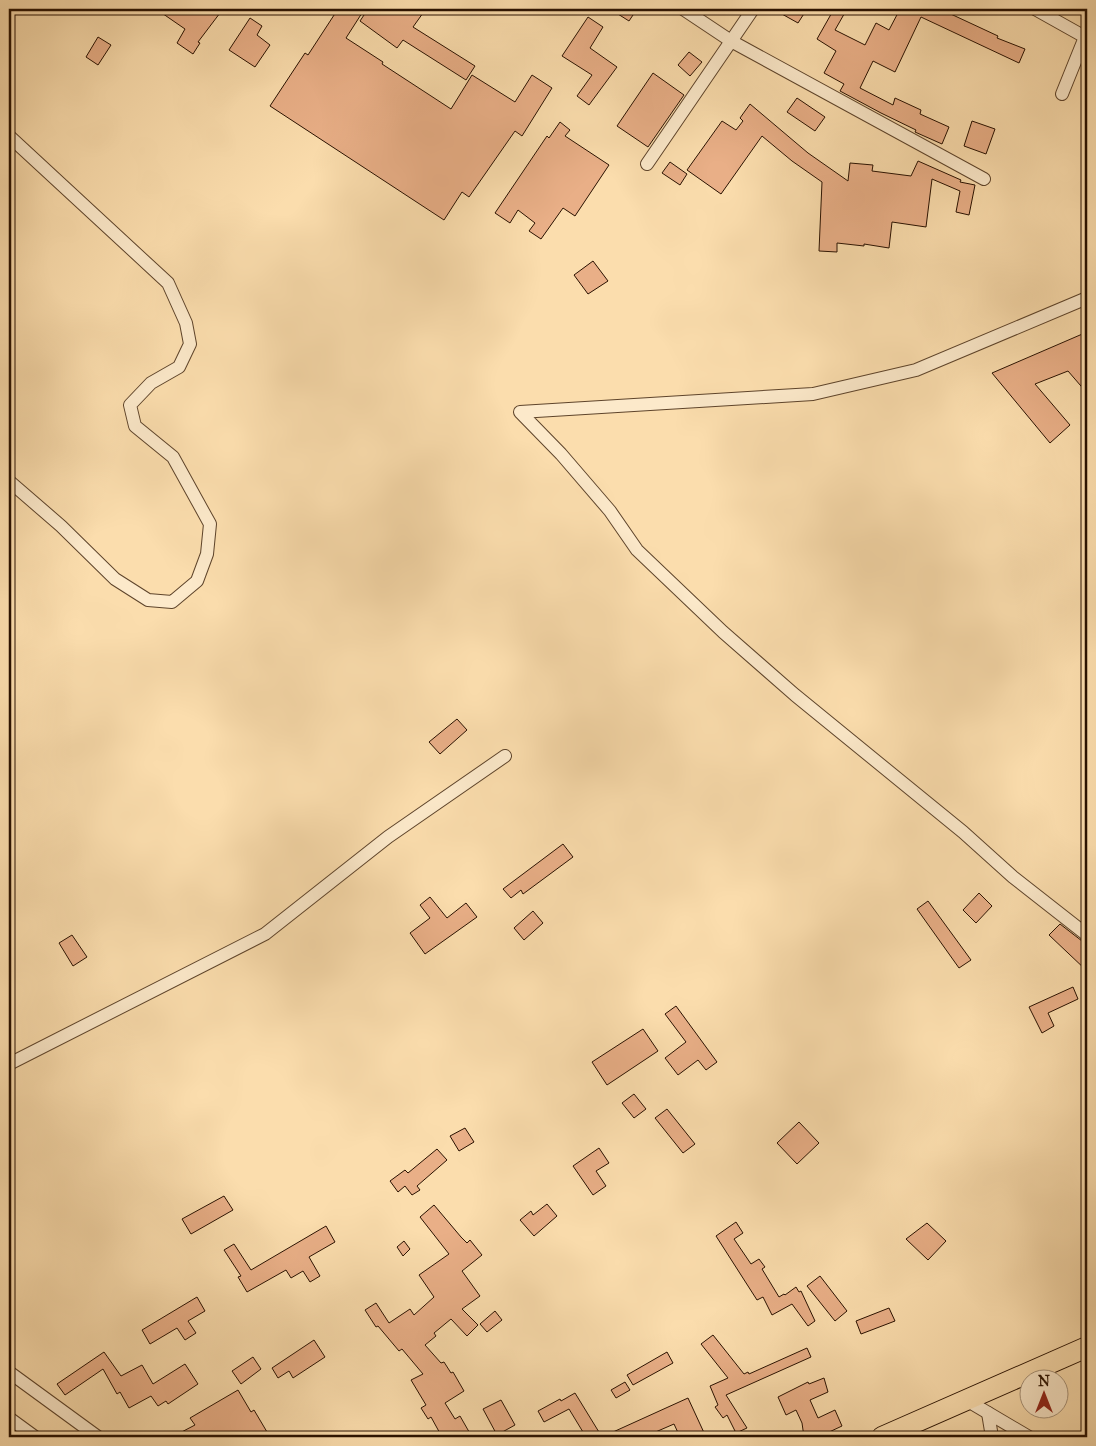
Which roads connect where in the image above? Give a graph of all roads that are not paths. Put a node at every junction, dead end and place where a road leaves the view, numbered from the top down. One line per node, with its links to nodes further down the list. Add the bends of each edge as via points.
1 (683, 9): 4 (street)
2 (753, 9): 4 (street)
3 (1035, 9): 5 (street, via 1085,37)
4 (731, 41): 7 (street); 8 (street)
5 (1062, 94)
6 (9, 136): 10 (street, via 168,283 186,322 190,344 179,367 150,383 130,405 135,426 173,457 210,524 207,554 197,582 172,602 148,600 115,579)
7 (647, 164)
8 (984, 179)
9 (1087, 298): 12 (street, via 916,370 813,394 520,412 610,511 637,550 723,632 1013,877)
10 (9, 481)
11 (505, 756): 13 (street, via 388,838 265,934)
12 (1087, 934)
13 (9, 1064)
14 (1087, 1347): 16 (highway)
15 (9, 1372): 20 (street)
16 (968, 1401): 17 (street); 21 (highway)
17 (988, 1413): 22 (street); 23 (street)
18 (9, 1418): 19 (street)
19 (35, 1437)
20 (98, 1437)
21 (882, 1437)
22 (992, 1437)
23 (1029, 1437)

